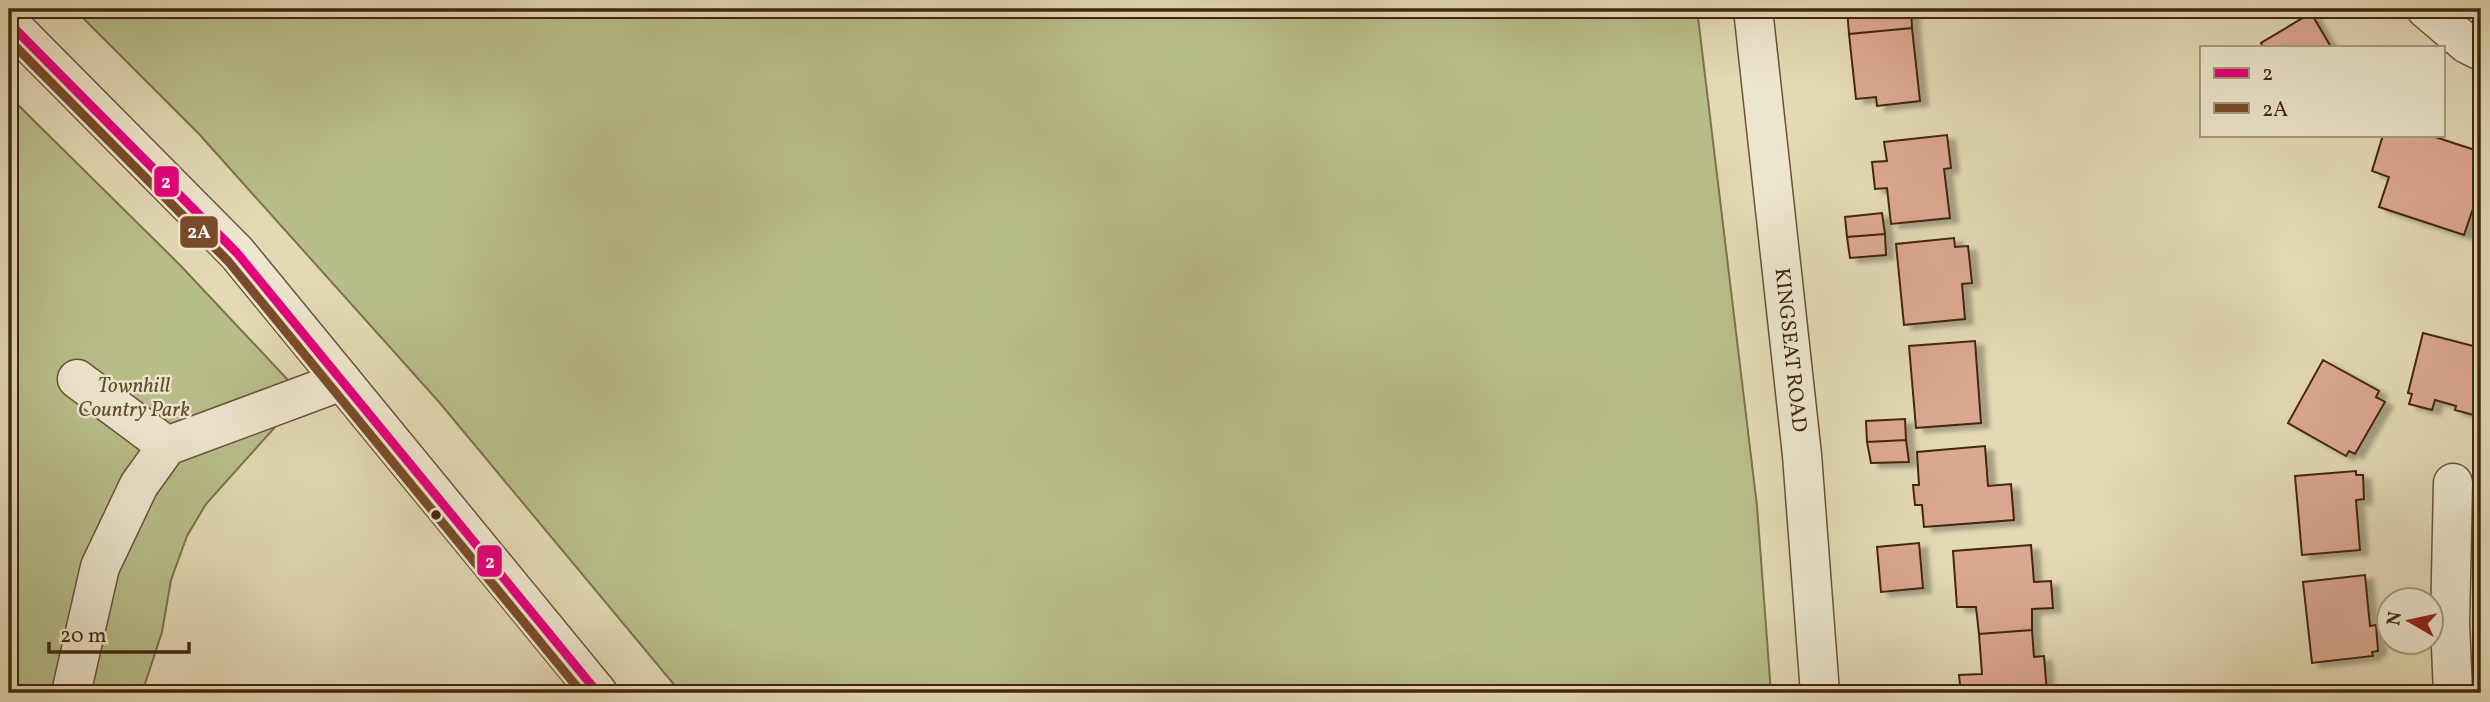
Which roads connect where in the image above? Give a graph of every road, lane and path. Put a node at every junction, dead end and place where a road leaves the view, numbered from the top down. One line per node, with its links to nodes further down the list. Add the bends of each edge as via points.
1 (1753, 9): 12 (street, KINGSEAT ROAD, via 1802,455)
2 (2426, 9): 4 (street)
3 (9, 23): 6 (street, via 237,253)
4 (2481, 51)
5 (77, 379): 7 (street)
6 (342, 381): 7 (street); 11 (street)
7 (167, 446): 10 (street, via 139,485 100,568)
8 (2453, 483): 9 (street)
9 (2466, 583): 13 (street)
10 (71, 693)
11 (598, 693)
12 (1820, 693)
13 (2453, 693)

